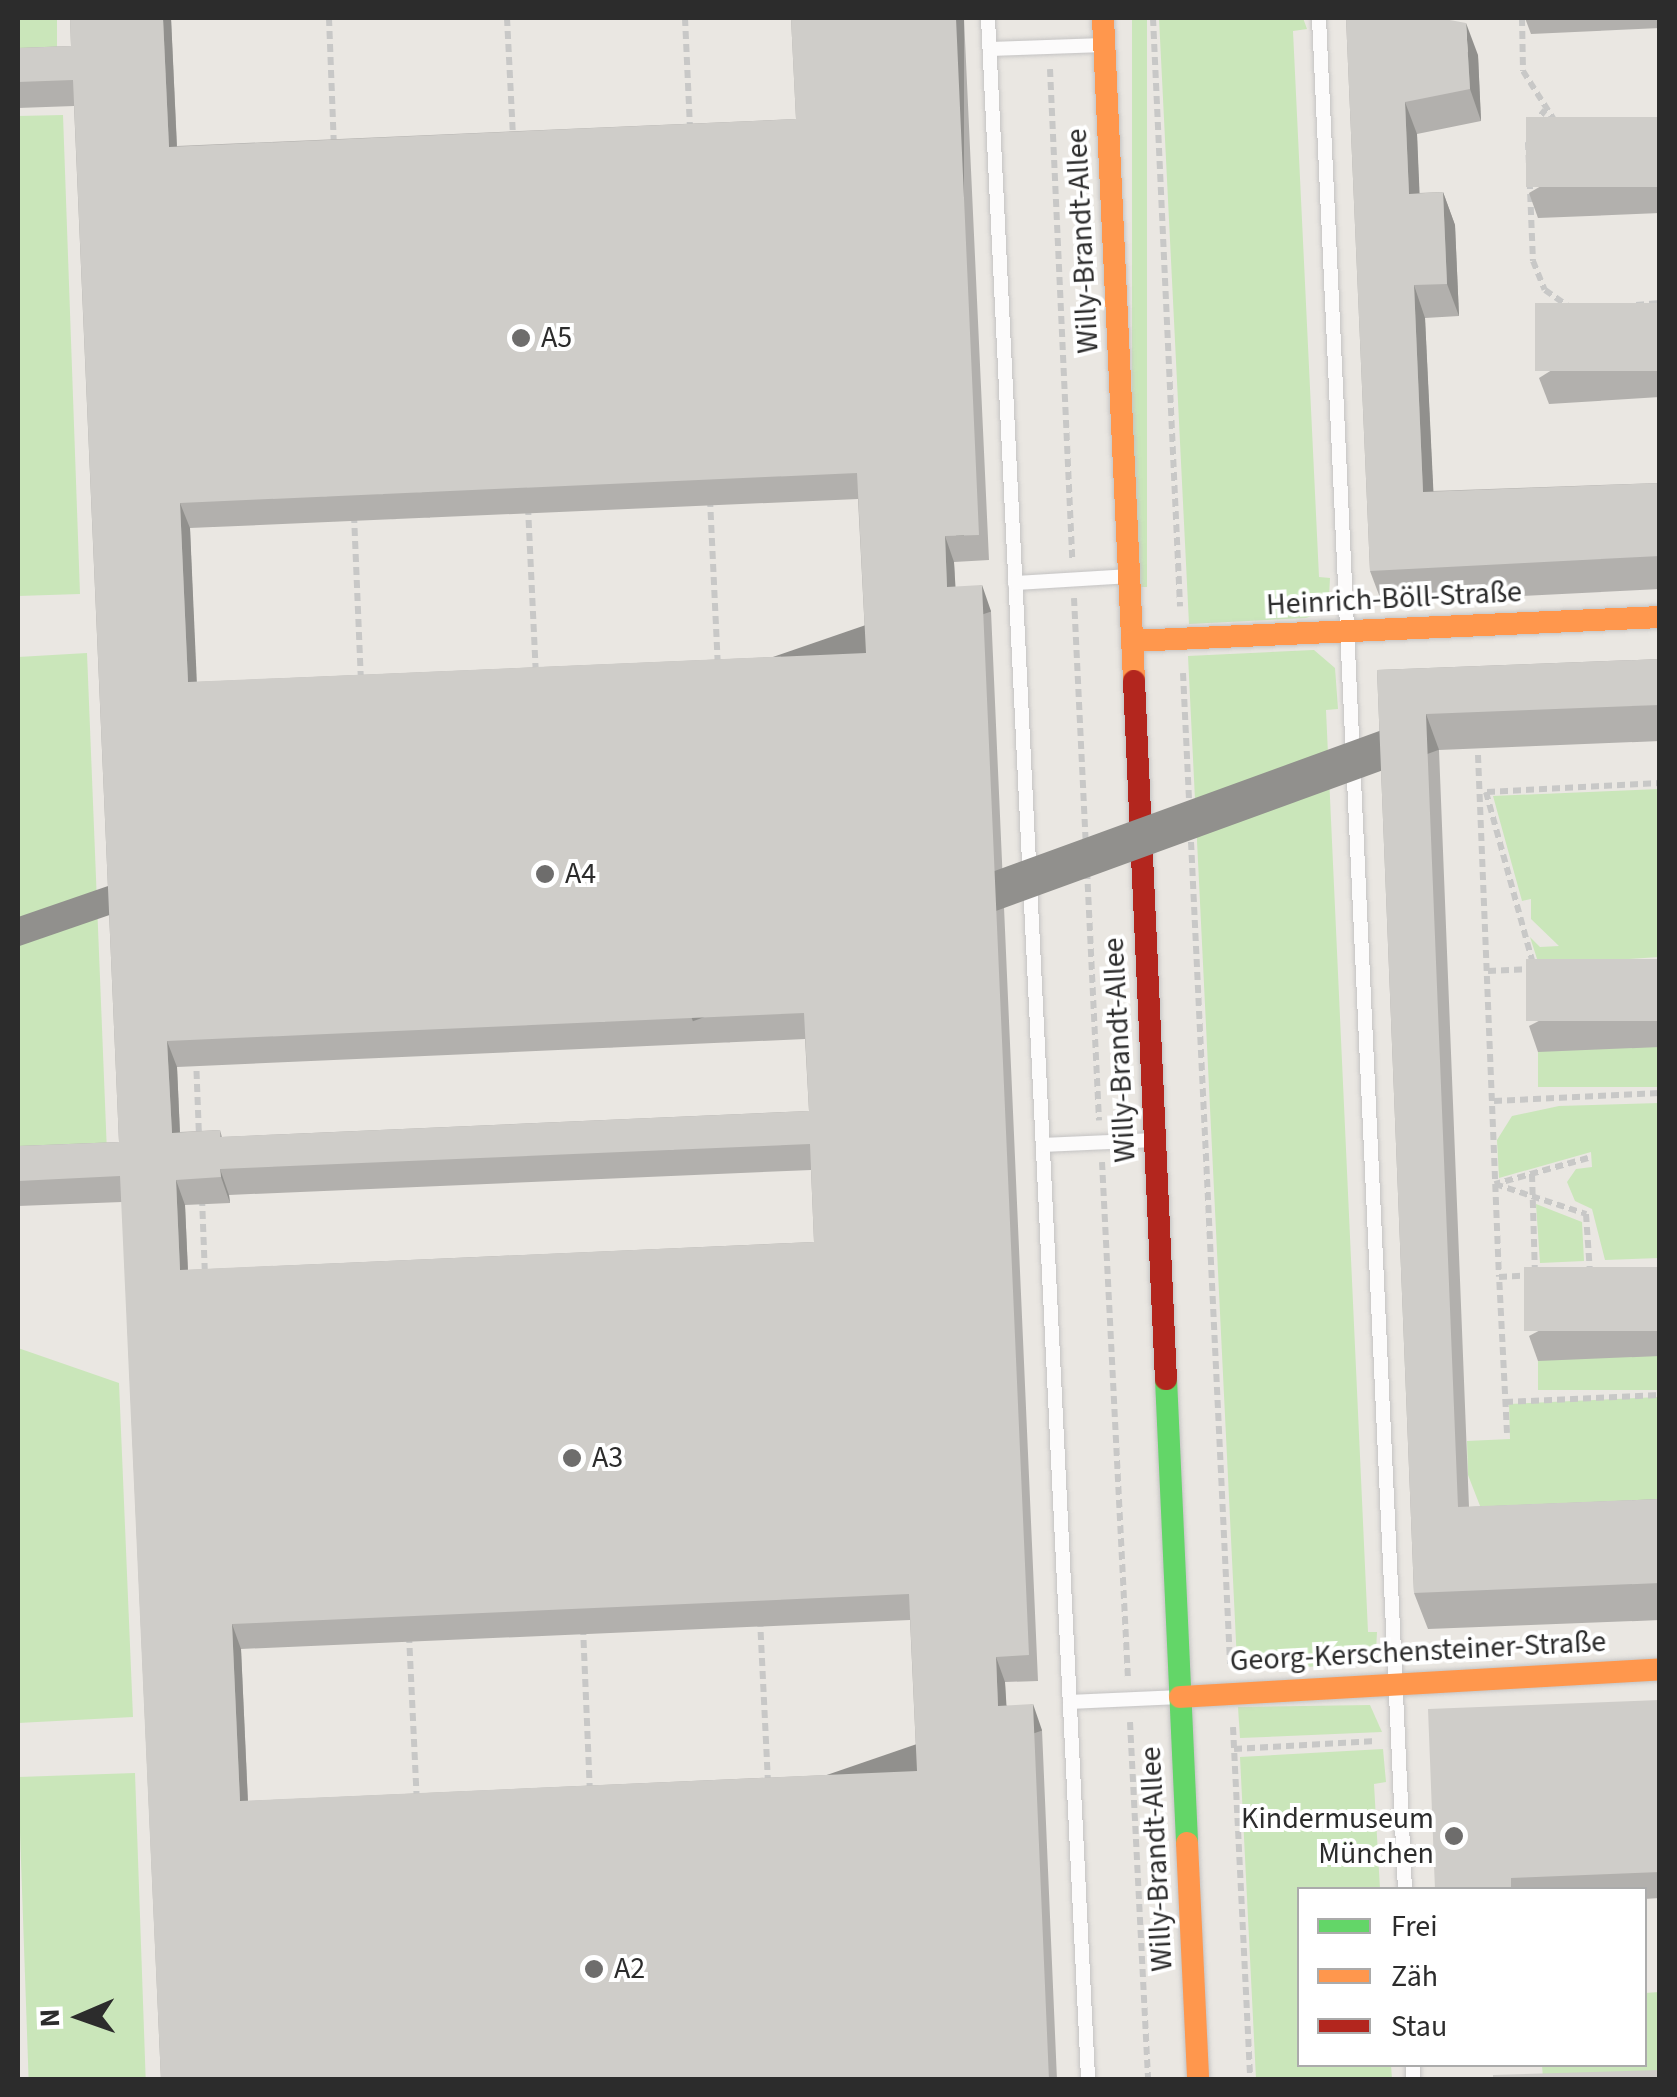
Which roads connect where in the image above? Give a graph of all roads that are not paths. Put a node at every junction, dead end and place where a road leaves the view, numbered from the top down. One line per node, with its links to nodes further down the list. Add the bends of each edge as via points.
1 (988, 18): 5 (lane)
2 (1103, 18): 4 (main road, Willy-Brandt-Allee)
3 (1320, 18): 9 (lane)
4 (1104, 45): 5 (lane); 6 (main road, Willy-Brandt-Allee)
5 (990, 49): 7 (lane)
6 (1129, 576): 7 (lane); 10 (main road, Willy-Brandt-Allee)
7 (1015, 583): 12 (lane)
8 (1660, 617): 9 (main road, Heinrich-Böll-Straße)
9 (1347, 631): 10 (main road, Heinrich-Böll-Straße); 14 (lane)
10 (1132, 642): 11 (main road, Willy-Brandt-Allee)
11 (1155, 1140): 12 (lane); 15 (main road, Willy-Brandt-Allee)
12 (1042, 1145): 16 (lane)
13 (1660, 1669): 14 (main road, Georg-Kerschensteiner-Straße)
14 (1396, 1681): 15 (main road, Georg-Kerschensteiner-Straße); 17 (lane)
15 (1180, 1697): 16 (lane); 19 (main road, Willy-Brandt-Allee)
16 (1070, 1702): 18 (lane)
17 (1405, 1887)
18 (1088, 2080)
19 (1198, 2080)

